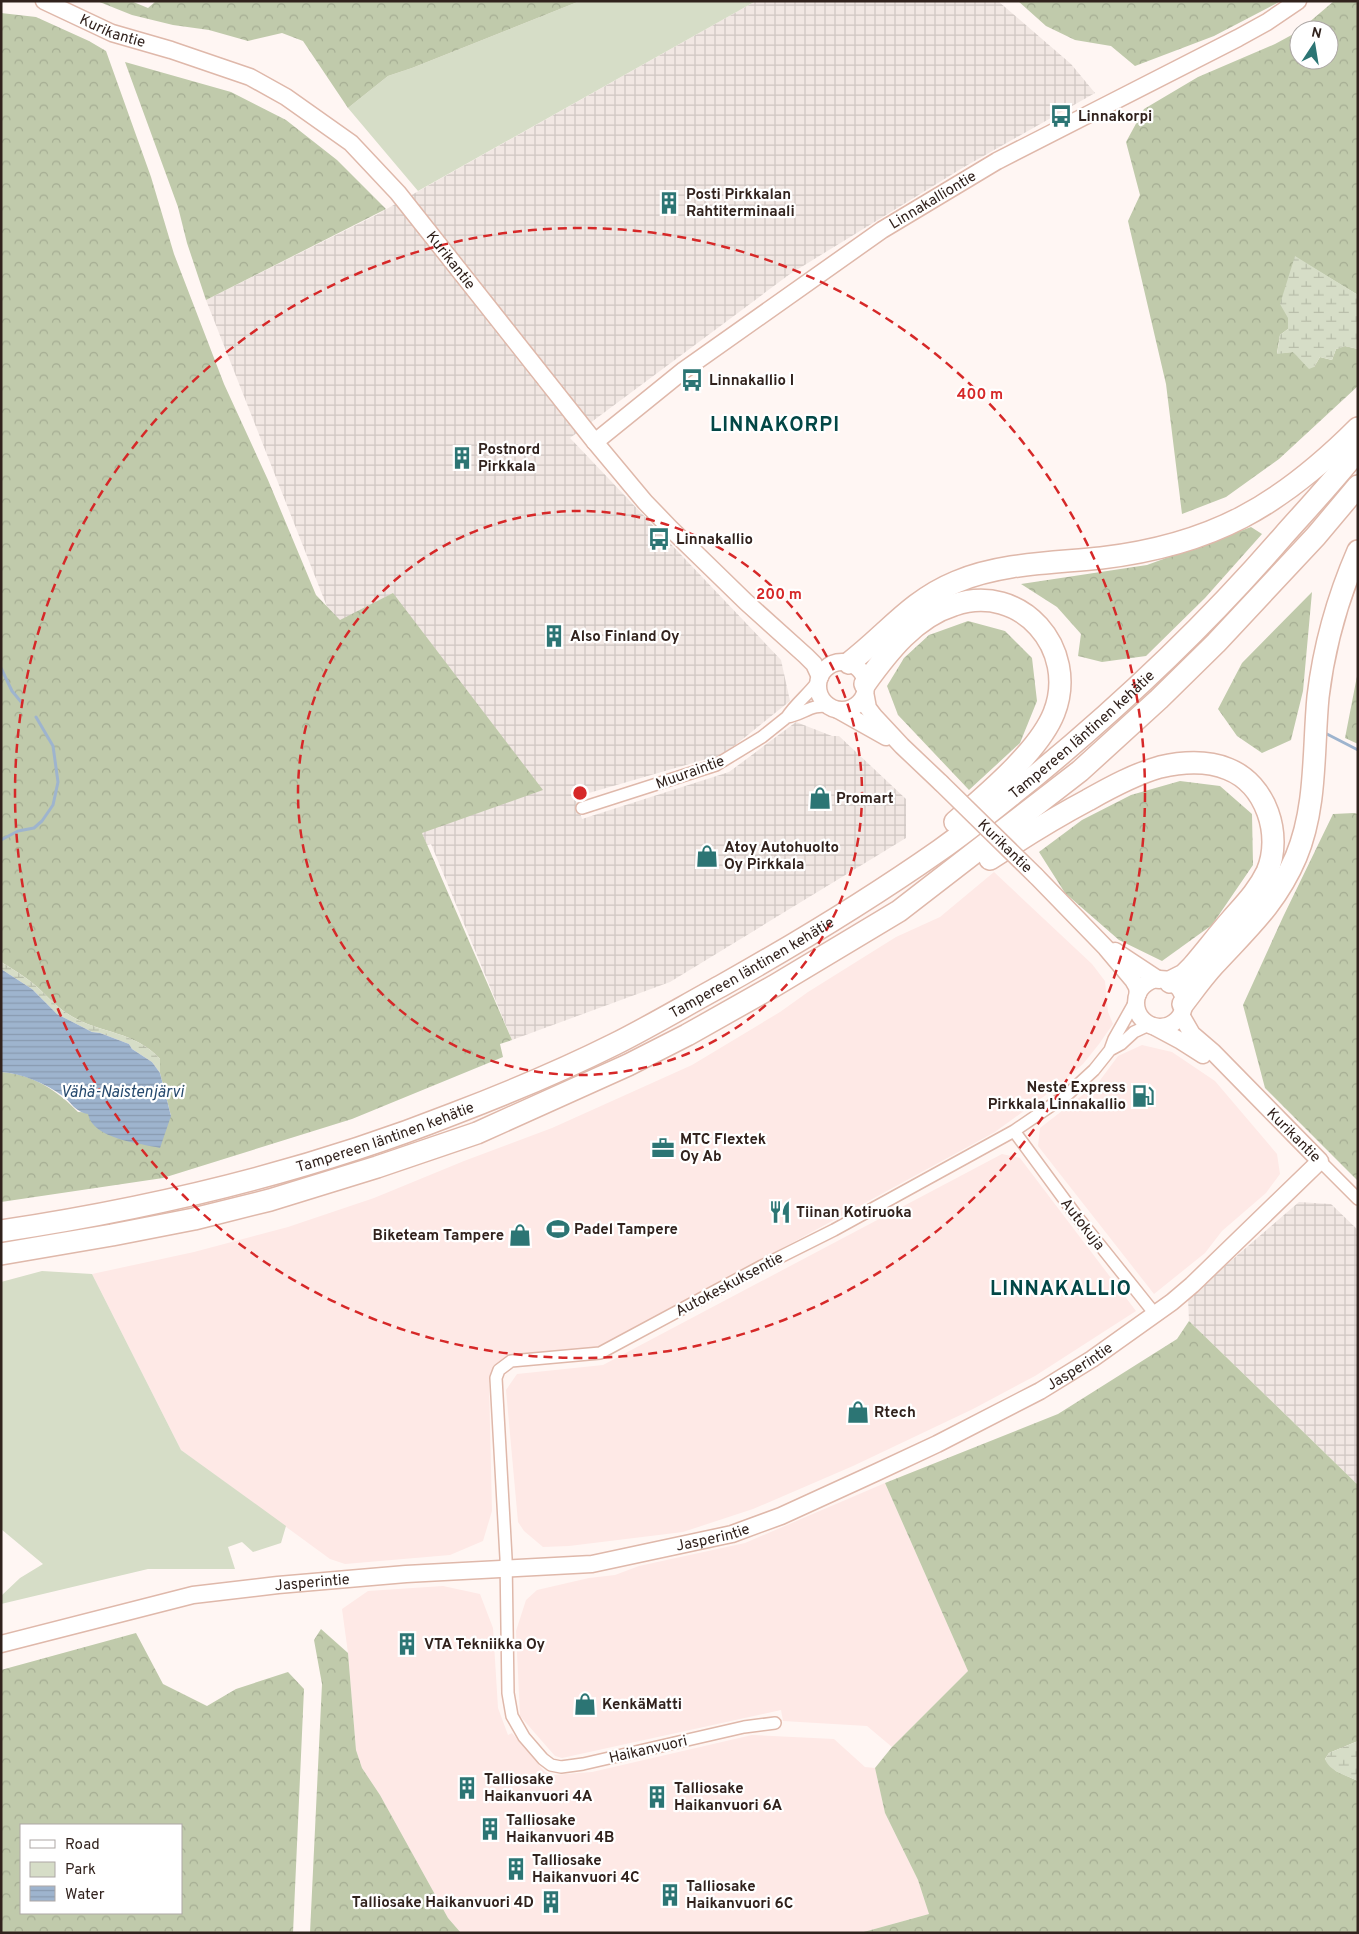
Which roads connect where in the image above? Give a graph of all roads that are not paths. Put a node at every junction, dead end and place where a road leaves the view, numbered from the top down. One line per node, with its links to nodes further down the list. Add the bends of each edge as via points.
1 (44, 1): 4 (main road, Kurikantie, via 112,33 250,78 286,97 351,143 398,193)
2 (1298, 1): 4 (main road, Linnakalliontie, via 1238,38 997,161 890,225 684,370)
3 (1358, 428): 9 (highway, via 1294,485 1224,527 1141,552 1005,568 958,581 925,597)
4 (595, 442): 8 (main road, Kurikantie, via 671,530)
5 (1358, 450): 16 (highway, Tampereen läntinen kehätie, via 1250,575 1144,682 1009,797)
6 (1358, 486): 17 (highway, Tampereen läntinen kehätie, via 1266,592 1152,706 1080,771)
7 (1358, 551): 21 (highway, via 1339,599 1324,657 1311,796 1306,827 1296,857 1272,902 1212,966)
8 (778, 629): 9 (main road, Kurikantie, via 818,654); 10 (main road, Kurikantie, via 814,664)
9 (845, 663): 10 (main road, via 830,666); 11 (main road, via 861,673)
10 (819, 679): 12 (main road, via 820,696); 13 (street, Muuraintie)
11 (865, 688): 12 (main road, via 862,699 852,709); 14 (main road, Kurikantie, via 868,708); 16 (highway, via 894,646 913,629 940,610 965,601 1002,603 1022,612 1047,637 1057,659 1057,702 1047,727 1037,741 981,799 930,843)
12 (834, 708): 13 (street, Muuraintie, via 814,706); 14 (main road, Kurikantie)
13 (787, 718): 15 (street, Muuraintie, via 716,765)
14 (902, 746): 18 (main road, Kurikantie, bridge)
15 (582, 808)
16 (894, 880): 28 (highway, Tampereen läntinen kehätie, via 764,962 617,1043 450,1116 261,1177 109,1213)
17 (899, 911): 19 (highway, via 947,886 1050,820 1126,780 1175,764 1193,762 1220,766 1241,776 1263,802 1272,827 1269,863 1250,900 1192,968 1184,975); 29 (highway, Tampereen läntinen kehätie, via 687,1035 477,1133 270,1200 194,1219)
18 (1106, 948): 19 (main road, Kurikantie); 20 (main road, Kurikantie, via 1133,980)
19 (1164, 981): 20 (main road, via 1146,984); 21 (main road, via 1180,991)
20 (1137, 997): 22 (main road, via 1138,1015); 23 (street, Autokeskuksentie)
21 (1182, 1009): 22 (main road, via 1176,1021 1169,1026); 24 (main road, Kurikantie, via 1192,1034)
22 (1151, 1026): 23 (street, Autokeskuksentie, via 1134,1032); 24 (main road, Kurikantie)
23 (1110, 1050): 25 (street, Autokeskuksentie, via 1068,1094)
24 (1230, 1071): 26 (main road, Kurikantie)
25 (1014, 1132): 30 (street, Autokuja); 31 (street, Autokeskuksentie, via 922,1184 600,1352 511,1361 499,1370 496,1378)
26 (1320, 1161): 27 (street, Kurikantie); 30 (main road, Jasperintie, via 1192,1285)
27 (1358, 1199)
28 (1, 1231)
29 (1, 1254)
30 (1155, 1314): 31 (main road, Jasperintie, via 1040,1391 937,1444 781,1516 732,1534 592,1564)
31 (506, 1569): 32 (main road, Jasperintie, via 406,1574 194,1595); 33 (street, Haikanvuori, via 507,1686 512,1716 524,1737 551,1765 561,1768 583,1764 744,1726)
32 (1, 1644)
33 (775, 1723)

